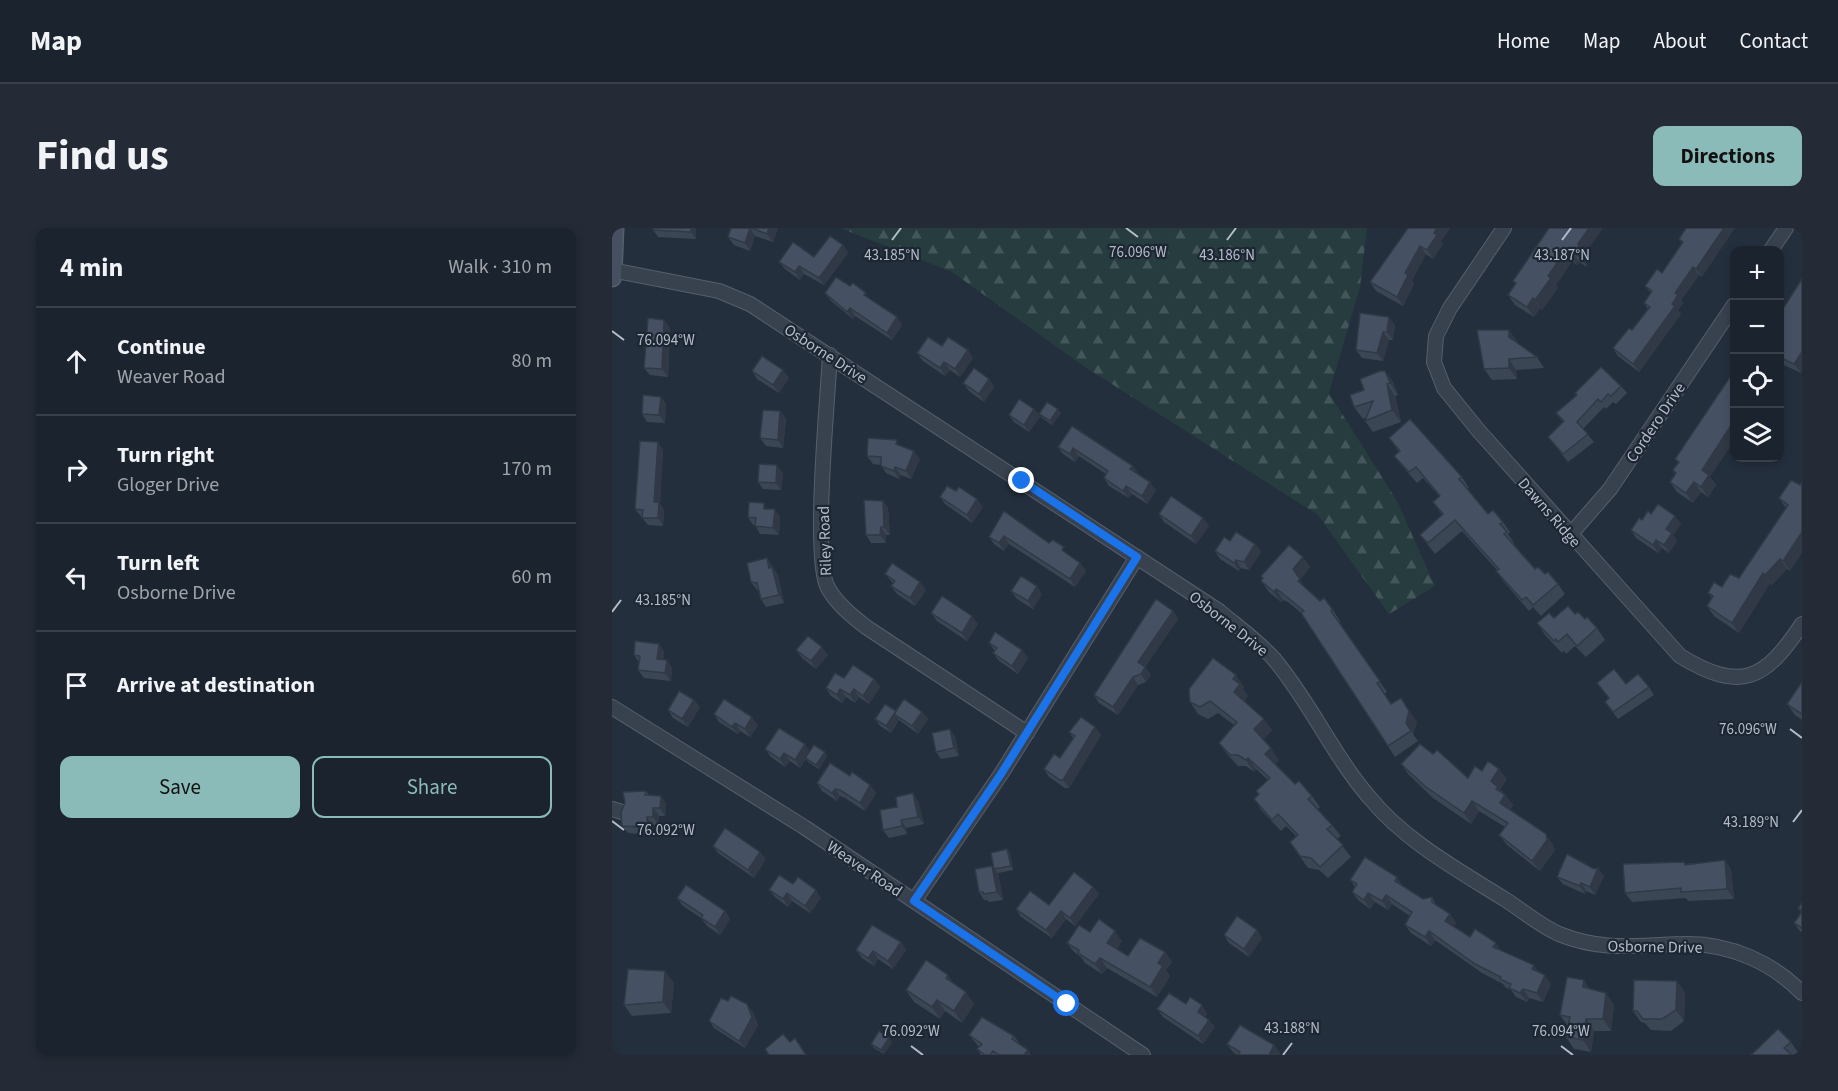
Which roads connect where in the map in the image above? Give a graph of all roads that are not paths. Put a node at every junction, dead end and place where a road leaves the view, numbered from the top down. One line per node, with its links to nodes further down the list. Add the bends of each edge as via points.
1 (614, 228): 5 (street)
2 (1504, 228): 9 (street, Dawns Ridge, via 1450,308 1436,336 1434,362 1444,388)
3 (1786, 228): 4 (street)
4 (1774, 246)
5 (612, 270): 6 (street); 8 (street, Osborne Drive, via 719,291 750,304)
6 (612, 277)
7 (1730, 311): 9 (street, Cordero Drive, via 1610,489)
8 (830, 355): 10 (street, Osborne Drive); 13 (street, Riley Road, via 823,486 822,565 827,587 846,611 866,627)
9 (1570, 535): 11 (street, Dawns Ridge, via 1680,657 1705,672 1716,676 1752,674 1772,664)
10 (1137, 557): 13 (street); 15 (street, Osborne Drive, via 1219,611 1263,647 1368,797 1398,827 1448,864 1556,933 1586,944 1618,948 1690,944 1729,950 1756,959)
11 (1802, 624)
12 (612, 707): 14 (street, Weaver Road)
13 (1027, 733): 14 (street)
14 (914, 901): 16 (street, Weaver Road)
15 (1802, 993)
16 (1143, 1055)

